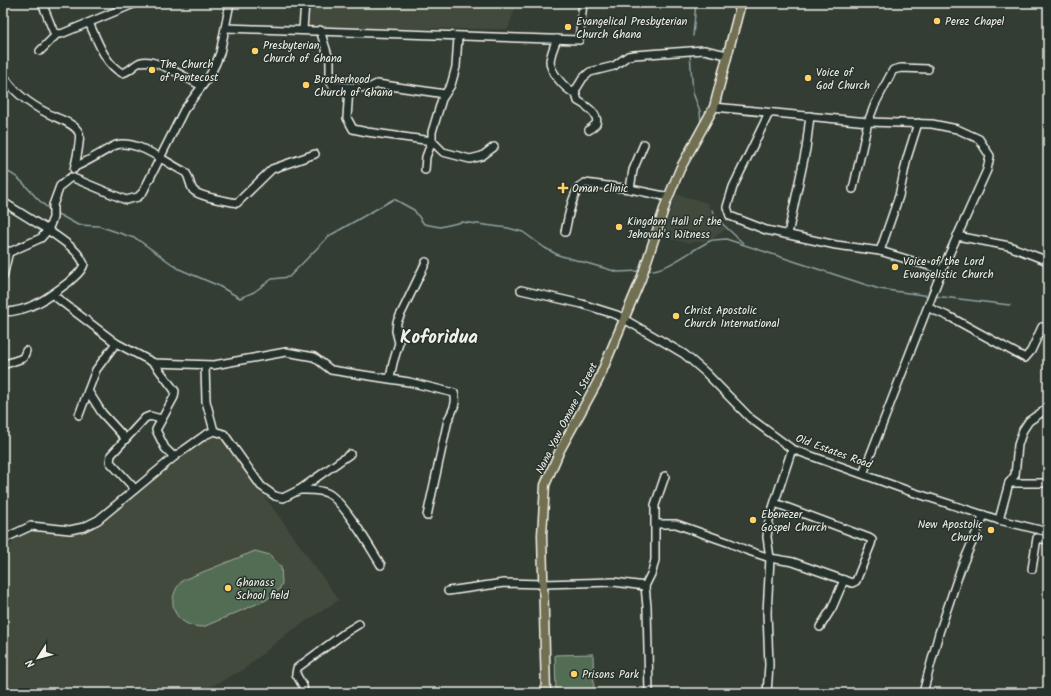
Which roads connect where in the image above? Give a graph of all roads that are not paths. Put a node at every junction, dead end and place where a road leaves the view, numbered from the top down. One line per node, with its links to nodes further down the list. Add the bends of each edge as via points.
1 (42, 3): 11 (street, via 54,33)
2 (136, 3): 7 (street)
3 (230, 3): 8 (street)
4 (305, 3): 9 (street)
5 (583, 3): 13 (street, via 579,40)
6 (741, 3): 15 (main road)
7 (88, 23): 11 (street); 18 (street, via 105,57 116,70 122,73 140,62 153,62)
8 (226, 28): 9 (street); 18 (street, via 220,53)
9 (303, 29): 10 (street)
10 (320, 30): 12 (street); 19 (street, via 330,62 331,84)
11 (57, 34): 14 (street)
12 (458, 37): 13 (street); 21 (street, via 458,59)
13 (556, 39): 20 (street, via 551,66 563,85 572,92)
14 (40, 51)
15 (727, 56): 20 (street, via 704,50 628,56 614,66 590,72); 22 (main road)
16 (928, 69): 25 (street, via 893,70)
17 (3, 74): 33 (street, via 26,100 79,132 81,139)
18 (202, 86): 32 (street, via 184,110)
19 (349, 88): 21 (street, via 369,88 377,84); 28 (street, via 347,118 353,129)
20 (575, 91): 27 (street, via 578,101 589,107 597,118 596,124)
21 (445, 94): 28 (street, via 432,132)
22 (714, 107): 23 (street); 38 (main road, via 680,169)
23 (769, 113): 24 (street); 42 (street, via 733,187 727,207 730,216 735,219 766,230)
24 (810, 116): 25 (street); 42 (street, via 806,149)
25 (868, 122): 26 (street); 37 (street)
26 (918, 123): 43 (street, via 957,129 979,139 990,156 987,170); 44 (street, via 899,196)
27 (589, 130)
28 (432, 141): 30 (street, via 443,152 470,159 482,156); 34 (street, via 426,157)
29 (644, 144): 36 (street, via 633,170)
30 (494, 147)
31 (315, 154): 32 (street, via 272,169 237,203 200,194 193,190 189,176 185,172)
32 (160, 159): 33 (street, via 132,144 118,144); 35 (street, via 143,192 133,199 126,200)
33 (75, 167): 35 (street)
34 (425, 170)
35 (71, 177): 40 (street, via 60,186)
36 (630, 189): 38 (street); 41 (street, via 580,184)
37 (853, 189)
38 (669, 197): 54 (main road, Nana Yaw Omane I Street)
39 (3, 202): 40 (street)
40 (48, 230): 45 (street, via 41,238); 51 (street, via 74,250 84,264 79,273)
41 (565, 232)
42 (788, 234): 44 (street)
43 (957, 236): 46 (street, via 1009,246); 48 (street)
44 (880, 252): 48 (street)
45 (6, 253): 49 (street)
46 (1048, 261)
47 (426, 262): 61 (street, via 397,322 399,344)
48 (942, 270): 52 (street)
49 (3, 277)
50 (521, 290): 54 (street, Old Estates Road, via 582,304)
51 (53, 295): 53 (street, via 16,312); 56 (street)
52 (929, 308): 55 (street, via 1025,358); 71 (street)
53 (3, 312)
54 (625, 320): 68 (street, Old Estates Road, via 684,354 750,418); 89 (main road, Nana Yaw Omane I Street, via 598,381 560,450 545,485)
55 (1042, 327)
56 (116, 343): 58 (street); 62 (street, via 96,370)
57 (26, 351): 59 (street, via 23,358)
58 (154, 363): 60 (street); 65 (street, via 175,391)
59 (3, 365)
60 (205, 366): 61 (street, via 286,352 314,357 331,370); 66 (street, via 206,401)
61 (390, 378): 79 (street, via 449,391 456,397 454,410 448,420)
62 (88, 391): 64 (street); 67 (street, via 102,413)
63 (1048, 408): 73 (street, via 1029,421 1023,430 1018,445 1015,475)
64 (79, 415)
65 (161, 419): 67 (street, via 148,417); 70 (street, via 156,430 165,448)
66 (214, 431): 70 (street); 76 (street, via 224,434 261,486 269,493 283,498)
67 (125, 438): 75 (street, via 110,458 110,462)
68 (792, 449): 71 (street, Old Estates Road); 77 (street)
69 (350, 454): 76 (street)
70 (174, 456): 75 (street)
71 (863, 474): 78 (street, Old Estates Road)
72 (665, 476): 81 (street, via 656,505)
73 (1009, 483): 74 (street); 80 (street)
74 (1048, 483)
75 (135, 489): 83 (street, via 104,516 84,527 70,530 31,526)
76 (299, 490): 86 (street, via 319,491 331,495)
77 (775, 503): 85 (street, via 767,537); 88 (street, via 836,524 872,540 856,581 852,583)
78 (984, 515): 80 (street, Old Estates Road); 98 (street, via 957,580)
79 (427, 516)
80 (999, 520): 82 (street, Old Estates Road)
81 (656, 524): 85 (street, via 676,524); 90 (street, via 655,560)
82 (1048, 532)
83 (3, 539)
84 (1048, 540): 87 (street, via 1037,538)
85 (770, 558): 88 (street, via 793,562); 97 (street)
86 (381, 565)
87 (1032, 569)
88 (844, 580): 93 (street, via 832,608)
89 (543, 584): 90 (street, via 614,582); 91 (street, via 504,583); 95 (main road, Nana Yaw Omane I Street)
90 (645, 586): 96 (street)
91 (448, 591)
92 (359, 624): 94 (street, via 297,668 296,674)
93 (820, 627)
94 (304, 693)
95 (546, 693)
96 (649, 693)
97 (767, 693)
98 (923, 693)

